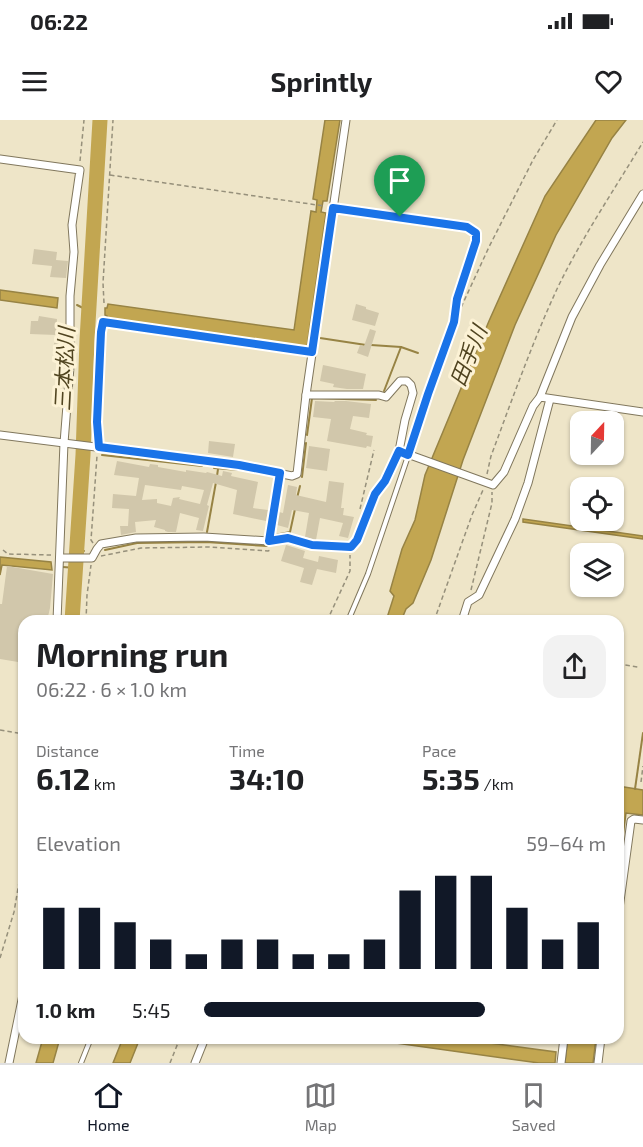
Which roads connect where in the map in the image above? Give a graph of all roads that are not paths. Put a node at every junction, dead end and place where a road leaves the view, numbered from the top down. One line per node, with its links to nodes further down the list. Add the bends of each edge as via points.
1 (346, 120): 5 (street)
2 (0, 159): 10 (street, via 80,170 72,225)
3 (643, 194): 6 (street, via 572,316)
4 (454, 322): 12 (street)
5 (306, 395): 11 (street, via 386,397 400,381 407,381 413,393); 13 (street, via 297,474)
6 (540, 398): 7 (street); 12 (street, via 504,472 486,483)
7 (550, 399): 8 (street); 18 (street, via 515,519 479,595 468,602)
8 (643, 412)
9 (0, 435): 10 (street)
10 (66, 443): 13 (street); 15 (street)
11 (399, 451): 12 (street); 14 (street, via 351,547 312,545 288,538)
12 (411, 456): 17 (lane)
13 (280, 473): 14 (street)
14 (269, 541): 15 (street, via 136,538 101,544 92,558)
15 (60, 558): 16 (street)
16 (57, 615)
17 (351, 615)
18 (464, 615)
19 (643, 820): 20 (street, via 631,821)
20 (624, 872)
21 (18, 1019): 26 (street)
22 (89, 1044): 27 (lane)
23 (203, 1044): 28 (street)
24 (563, 1044): 29 (street)
25 (600, 1044): 30 (street)
26 (9, 1063)
27 (81, 1063)
28 (195, 1063)
29 (561, 1063)
30 (598, 1063)

